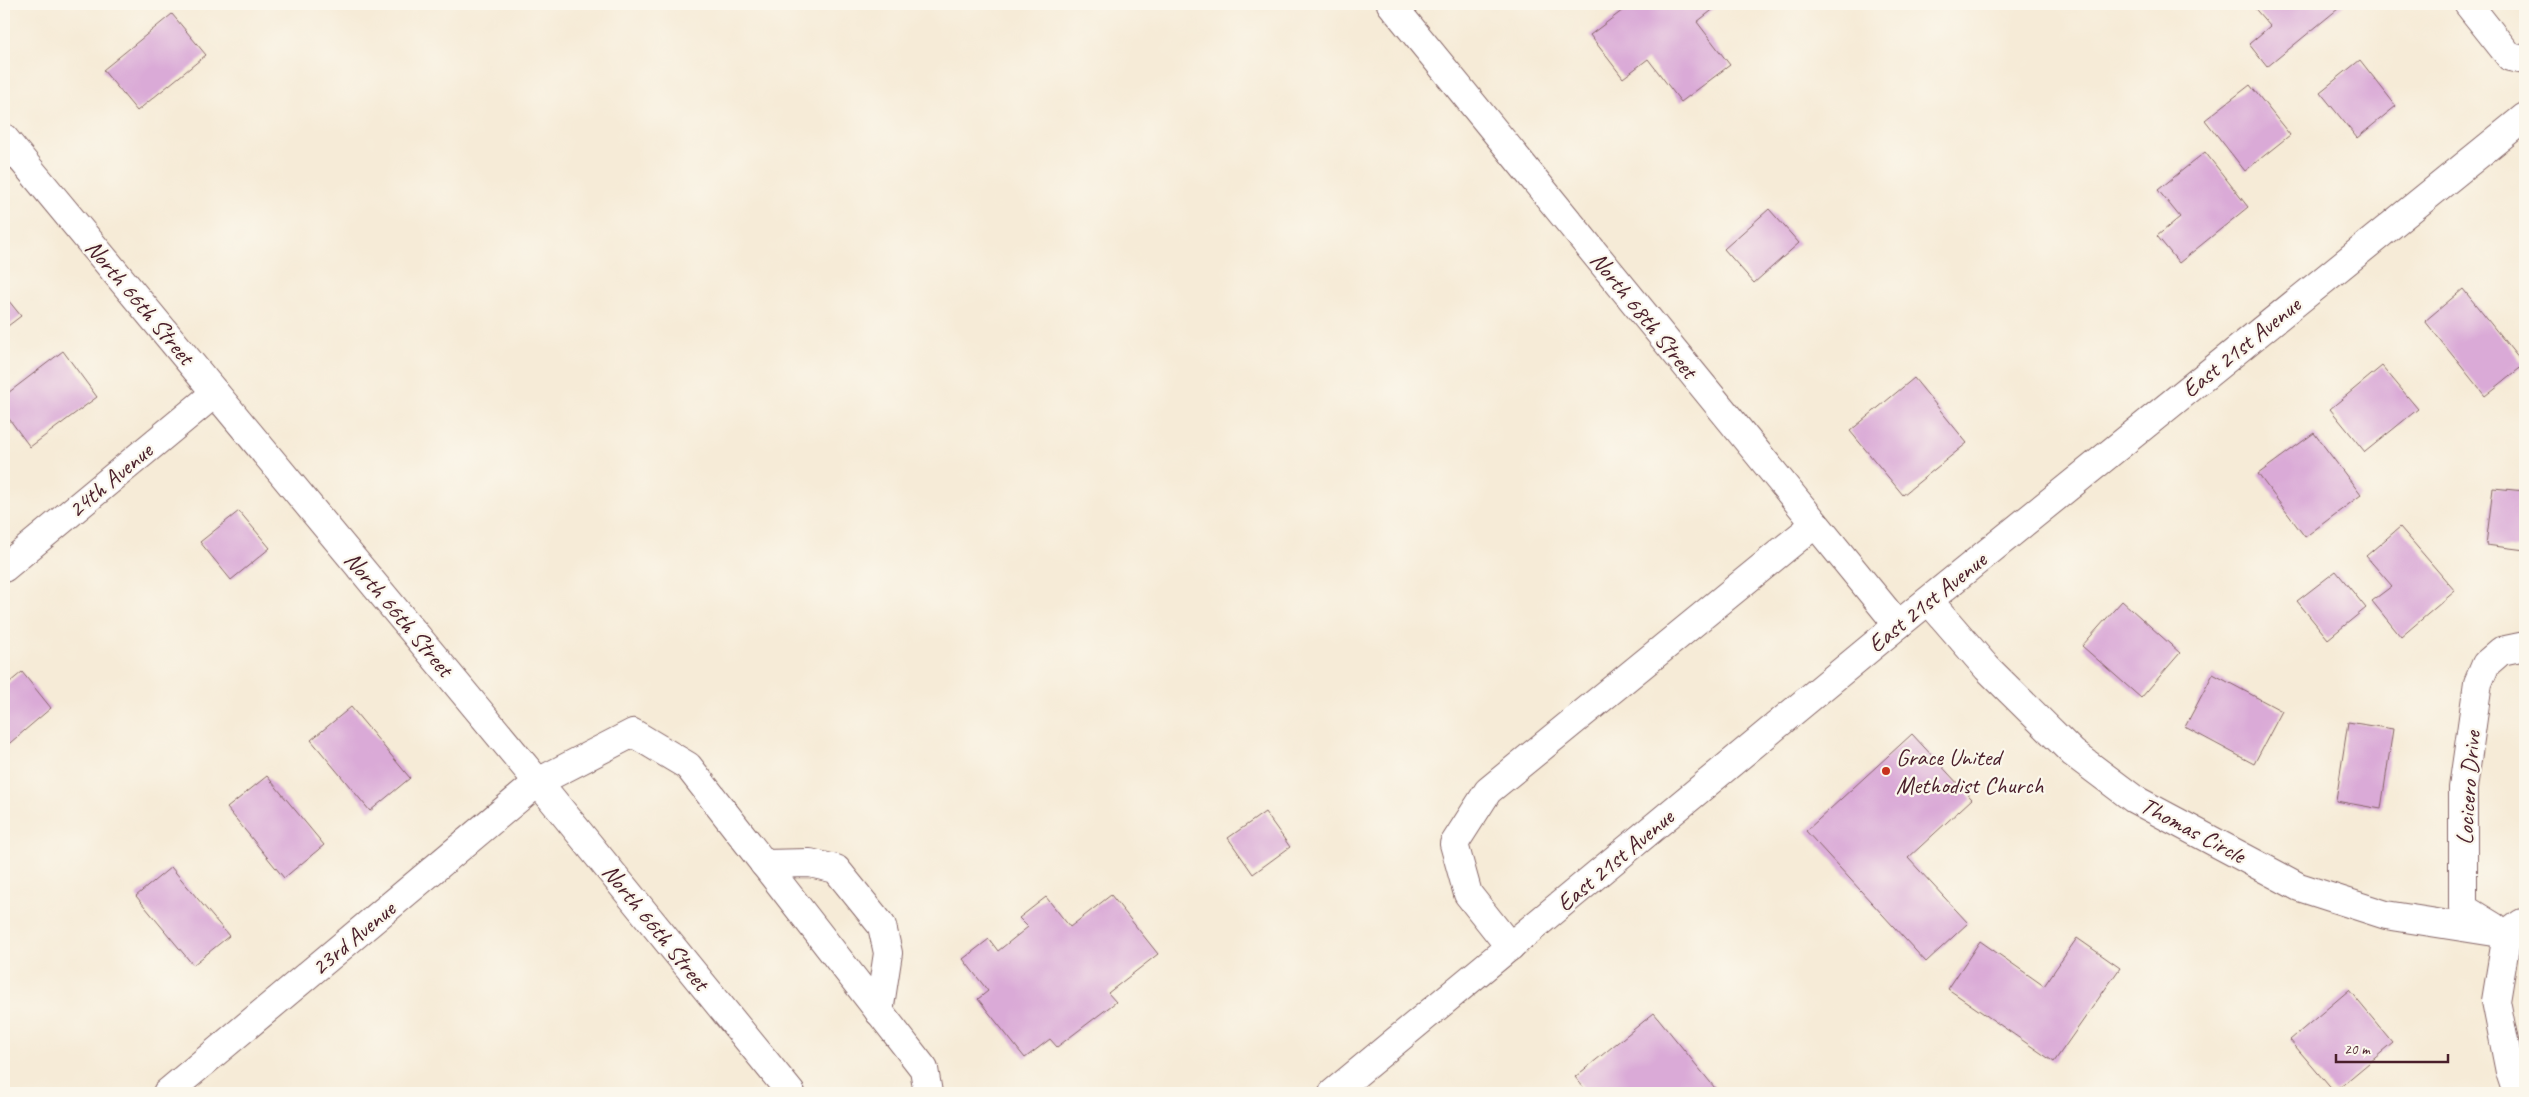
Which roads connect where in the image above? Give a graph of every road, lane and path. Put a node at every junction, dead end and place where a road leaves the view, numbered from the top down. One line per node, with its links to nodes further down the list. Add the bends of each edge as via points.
1 (1390, 4): 7 (street, North 68th Street)
2 (2468, 4): 3 (street, via 2510,57)
3 (2525, 60)
4 (2525, 117): 9 (street, East 21st Avenue)
5 (4, 138): 6 (street, North 66th Street)
6 (215, 393): 8 (street, 24th Avenue); 12 (street, North 66th Street)
7 (1815, 524): 10 (street, North 68th Street); 15 (street, via 1488,791 1454,844 1468,894)
8 (4, 568)
9 (1929, 601): 10 (street, East 21st Avenue); 14 (street, Thomas Circle, via 1987,668 2074,753 2134,799 2299,887 2386,915)
10 (1898, 626): 15 (street, East 21st Avenue)
11 (2525, 646): 14 (street, Locicero Drive, via 2501,651 2486,664 2478,683 2463,788 2463,908)
12 (538, 782): 13 (street, 23rd Avenue, via 633,733 688,766); 17 (street, 23rd Avenue); 18 (street, North 66th Street)
13 (764, 864): 16 (street); 16 (street, via 810,863 836,869 882,926 888,952)
14 (2519, 929): 21 (street, via 2496,1001)
15 (1510, 947): 20 (street, East 21st Avenue)
16 (879, 1012): 19 (street, via 924,1069)
17 (167, 1093)
18 (791, 1093)
19 (928, 1093)
20 (1333, 1093)
21 (2517, 1093)

